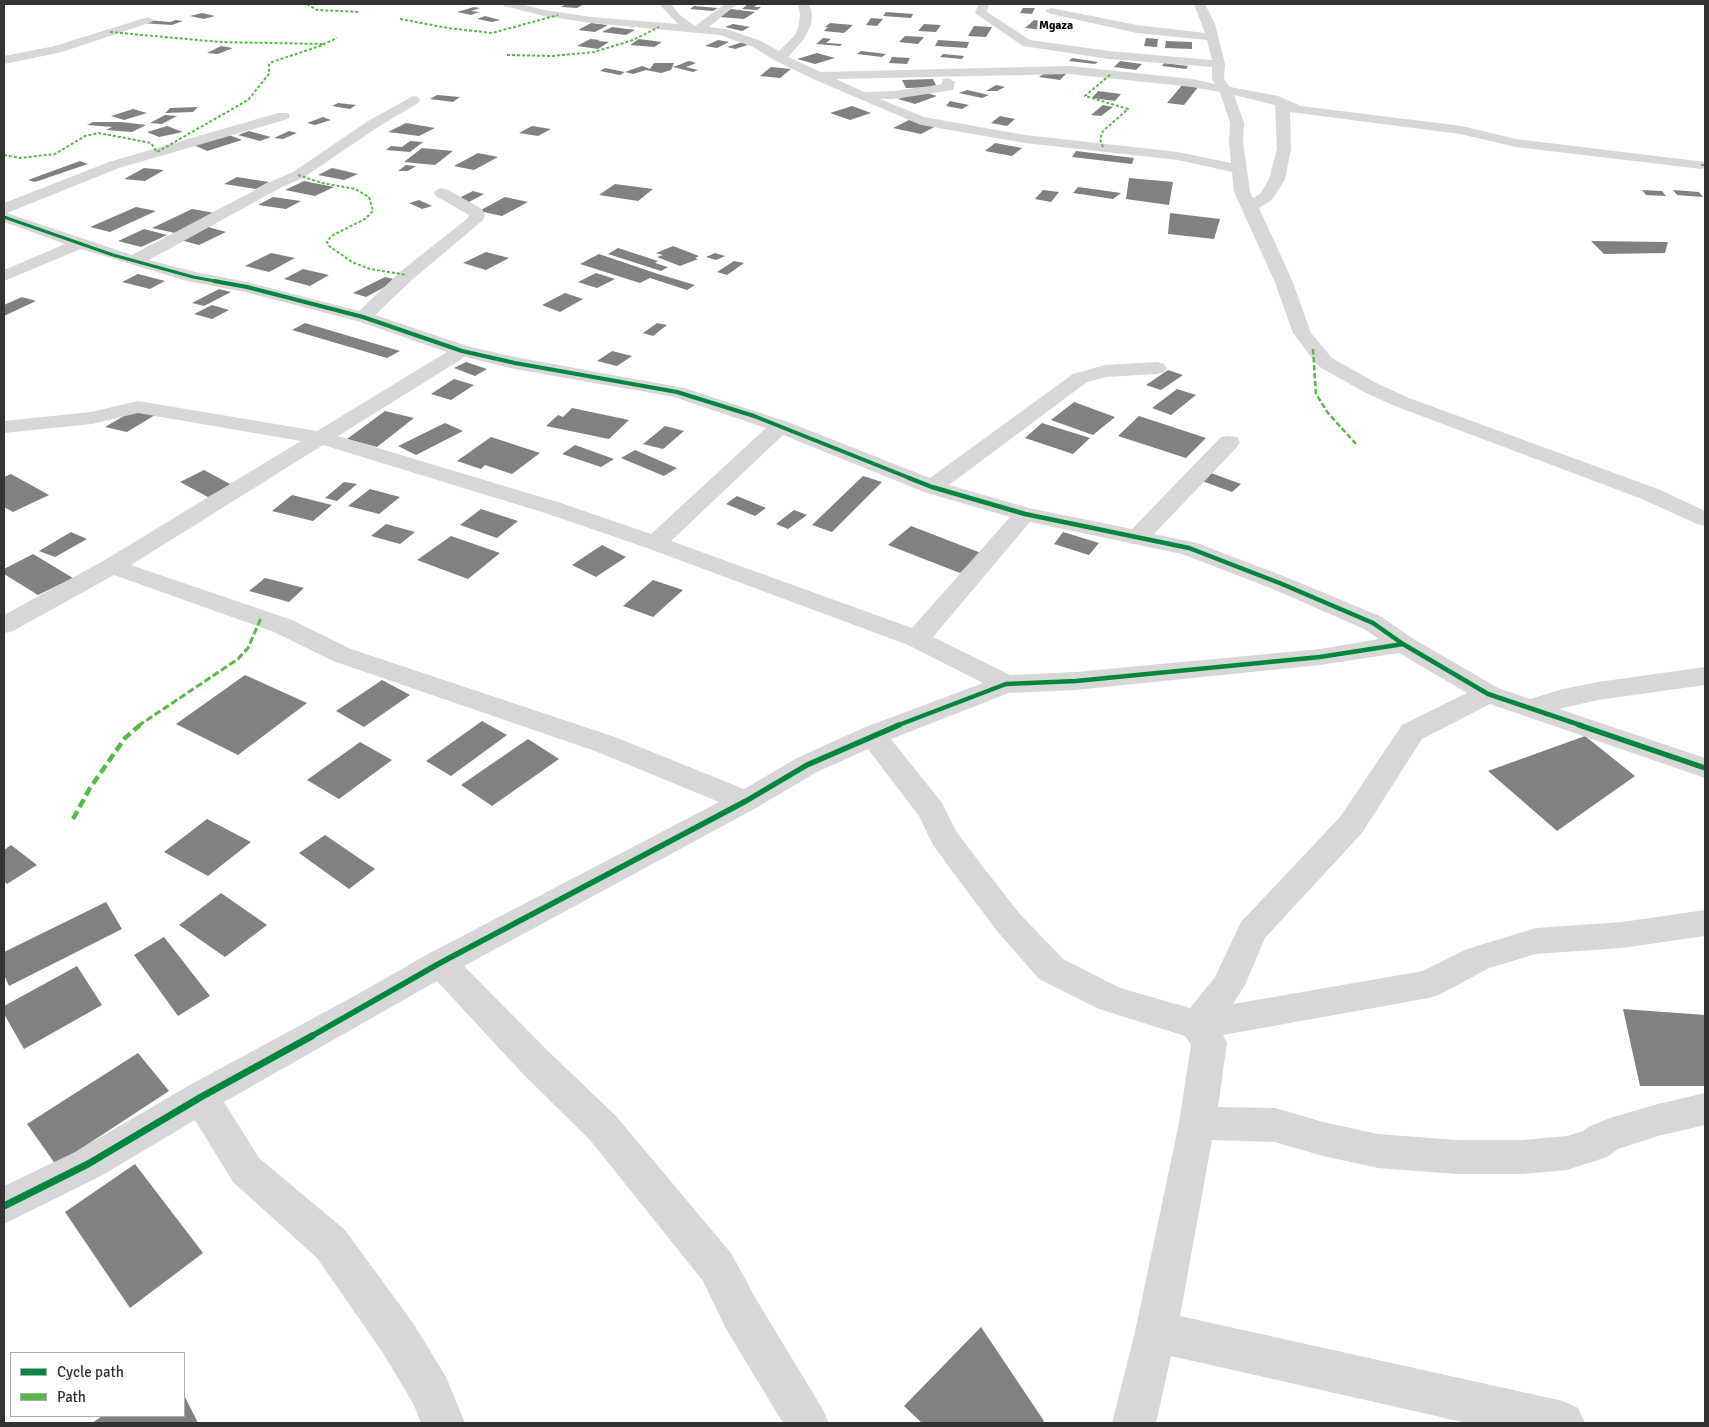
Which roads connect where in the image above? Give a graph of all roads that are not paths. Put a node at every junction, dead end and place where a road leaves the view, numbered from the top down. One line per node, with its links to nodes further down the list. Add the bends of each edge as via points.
1 (508, 4): 9 (street, via 590,20)
2 (665, 4): 9 (street, via 676,17)
3 (732, 4): 9 (street)
4 (804, 4): 15 (street, via 805,25 800,36)
5 (984, 4): 10 (street, via 981,12)
6 (1200, 4): 14 (street)
7 (1051, 11): 12 (street)
8 (148, 20): 16 (street, via 58,49)
9 (694, 28): 15 (street, via 740,38)
10 (1008, 30): 11 (street); 17 (street, via 1028,43 1109,55)
11 (1035, 32)
12 (1163, 32): 13 (street); 14 (street)
13 (1103, 35)
14 (1211, 37): 17 (street)
15 (780, 57): 19 (street)
16 (4, 60)
17 (1219, 64): 20 (street, via 1218,79)
18 (946, 73): 19 (street); 20 (street, via 1070,70); 21 (street, via 949,84 946,88 894,95)
19 (818, 76): 21 (street)
20 (1226, 89): 23 (street, via 1273,99); 26 (street, via 1237,123)
21 (861, 95): 26 (street, via 920,120 973,131 1178,156)
22 (413, 100): 32 (street, via 298,175)
23 (1283, 105): 25 (street, via 1299,110 1462,130 1516,144); 28 (street, via 1284,149 1277,179 1266,197)
24 (283, 116): 29 (street, via 114,165)
25 (1701, 165)
26 (1238, 169): 28 (street, via 1242,192)
27 (442, 192): 34 (street, via 476,212 475,220 407,275)
28 (1250, 206): 43 (street, via 1302,332 1325,362 1394,398 1650,494)
29 (4, 209)
30 (4, 217): 31 (street)
31 (80, 244): 32 (street); 33 (street)
32 (134, 261): 34 (street)
33 (4, 276)
34 (364, 317): 35 (street)
35 (462, 351): 37 (street, via 677,392); 39 (street)
36 (1157, 368): 41 (street, via 1105,371 1080,378)
37 (781, 426): 41 (street); 45 (street)
38 (4, 427): 39 (street, via 92,418 138,407)
39 (321, 438): 45 (street, via 553,508); 46 (street)
40 (1229, 442): 44 (street)
41 (932, 487): 42 (street)
42 (1025, 514): 44 (street); 48 (street)
43 (1705, 519)
44 (1139, 536): 49 (street, via 1190,548 1282,584 1373,623)
45 (655, 543): 48 (street)
46 (112, 566): 47 (street); 56 (street, via 283,626 342,655 605,744)
47 (4, 625)
48 (917, 639): 51 (street)
49 (1403, 644): 51 (street, via 1310,658 1076,681); 52 (street)
50 (1705, 676): 53 (street, via 1563,698)
51 (1006, 684): 54 (street)
52 (1488, 694): 53 (street); 59 (street, via 1412,732 1351,825 1262,917 1252,931 1228,985)
53 (1528, 709): 55 (street)
54 (873, 735): 56 (street, via 807,764); 59 (street, via 931,811 944,837 969,871 1008,922 1051,969 1112,999)
55 (1705, 768)
56 (746, 801): 58 (street)
57 (1705, 923): 59 (street, via 1536,941 1479,958 1429,984)
58 (440, 963): 60 (street); 66 (street, via 603,1128 717,1267)
59 (1198, 1025): 62 (street, via 1209,1043)
60 (201, 1097): 63 (street, via 88,1164); 65 (street, via 246,1170 331,1244 398,1338 430,1392)
61 (1705, 1109): 62 (street, via 1610,1135 1594,1145 1567,1153 1523,1157 1456,1157 1378,1151 1275,1125)
62 (1197, 1123): 64 (street)
63 (4, 1206)
64 (1156, 1332): 67 (street); 68 (street)
65 (443, 1423)
66 (806, 1423)
67 (1134, 1423)
68 (1563, 1423)

